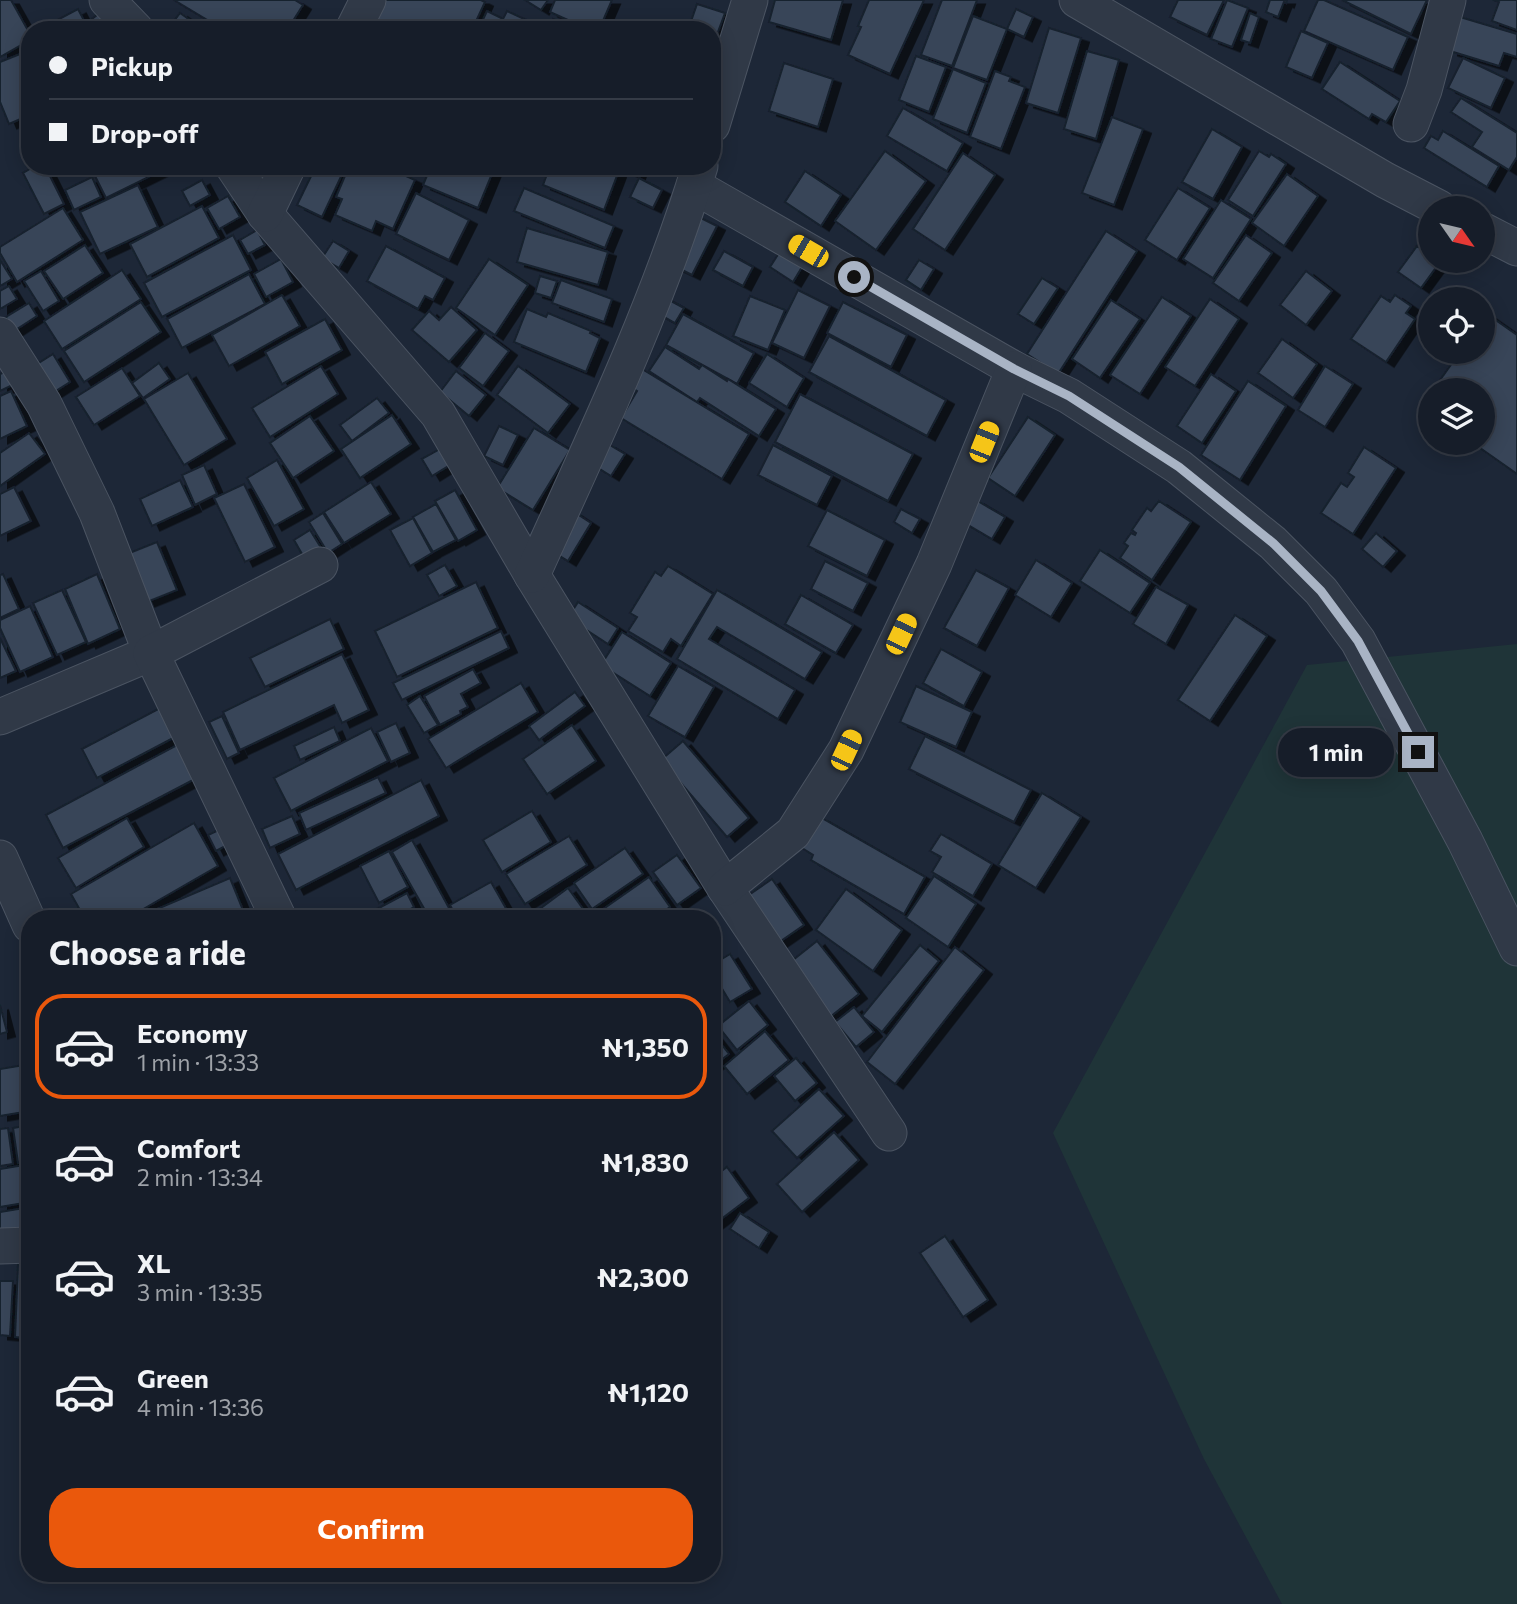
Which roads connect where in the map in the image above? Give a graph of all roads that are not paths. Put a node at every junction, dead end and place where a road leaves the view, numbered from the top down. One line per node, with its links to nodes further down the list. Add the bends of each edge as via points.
1 (107, 0): 6 (street)
2 (368, 0): 7 (street)
3 (750, 0): 8 (street)
4 (1078, 0): 13 (street)
5 (1448, 0): 9 (street)
6 (127, 21)
7 (358, 21)
8 (721, 95)
9 (1411, 124)
10 (239, 175): 14 (street)
11 (284, 175): 14 (street)
12 (697, 176): 18 (street); 20 (street, via 670,259)
13 (1418, 197)
14 (265, 214): 20 (street, via 438,414)
15 (1495, 237): 16 (street)
16 (1517, 248)
17 (0, 335): 21 (street, via 44,404 97,513)
18 (1014, 369): 24 (street, via 934,565 846,750 793,833); 27 (street, via 1069,396 1179,467 1273,543 1321,591 1358,641)
19 (320, 565): 21 (street)
20 (532, 575): 24 (street)
21 (151, 653): 22 (street); 26 (street)
22 (0, 717)
23 (0, 858): 25 (street)
24 (725, 888): 28 (street)
25 (23, 910)
26 (275, 910)
27 (1517, 948)
28 (889, 1133)
29 (21, 1245): 30 (street)
30 (0, 1246)

